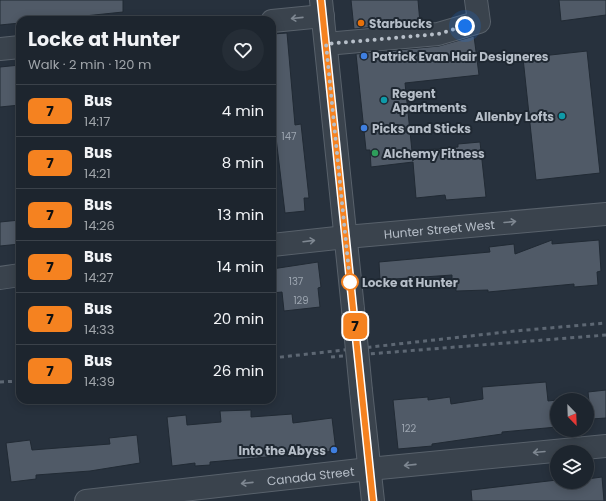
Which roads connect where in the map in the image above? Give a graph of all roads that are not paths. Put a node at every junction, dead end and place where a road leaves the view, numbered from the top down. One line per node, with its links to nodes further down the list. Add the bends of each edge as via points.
1 (476, 0): 4 (street, via 479,22 438,34)
2 (322, 8): 3 (street, one-way to 3); 4 (street)
3 (276, 20)
4 (326, 44): 8 (street)
5 (16, 48): 6 (street)
6 (0, 50)
7 (606, 214): 8 (street, Hunter Street West, one-way to 7)
8 (346, 237): 9 (street, Hunter Street West, one-way to 8); 13 (street, bridge)
9 (276, 246)
10 (16, 276): 11 (street)
11 (0, 278)
12 (606, 446): 13 (street, Canada Street, one-way to 13)
13 (369, 469): 14 (street, Canada Street, one-way to 14); 15 (street)
14 (86, 501)
15 (373, 501)

